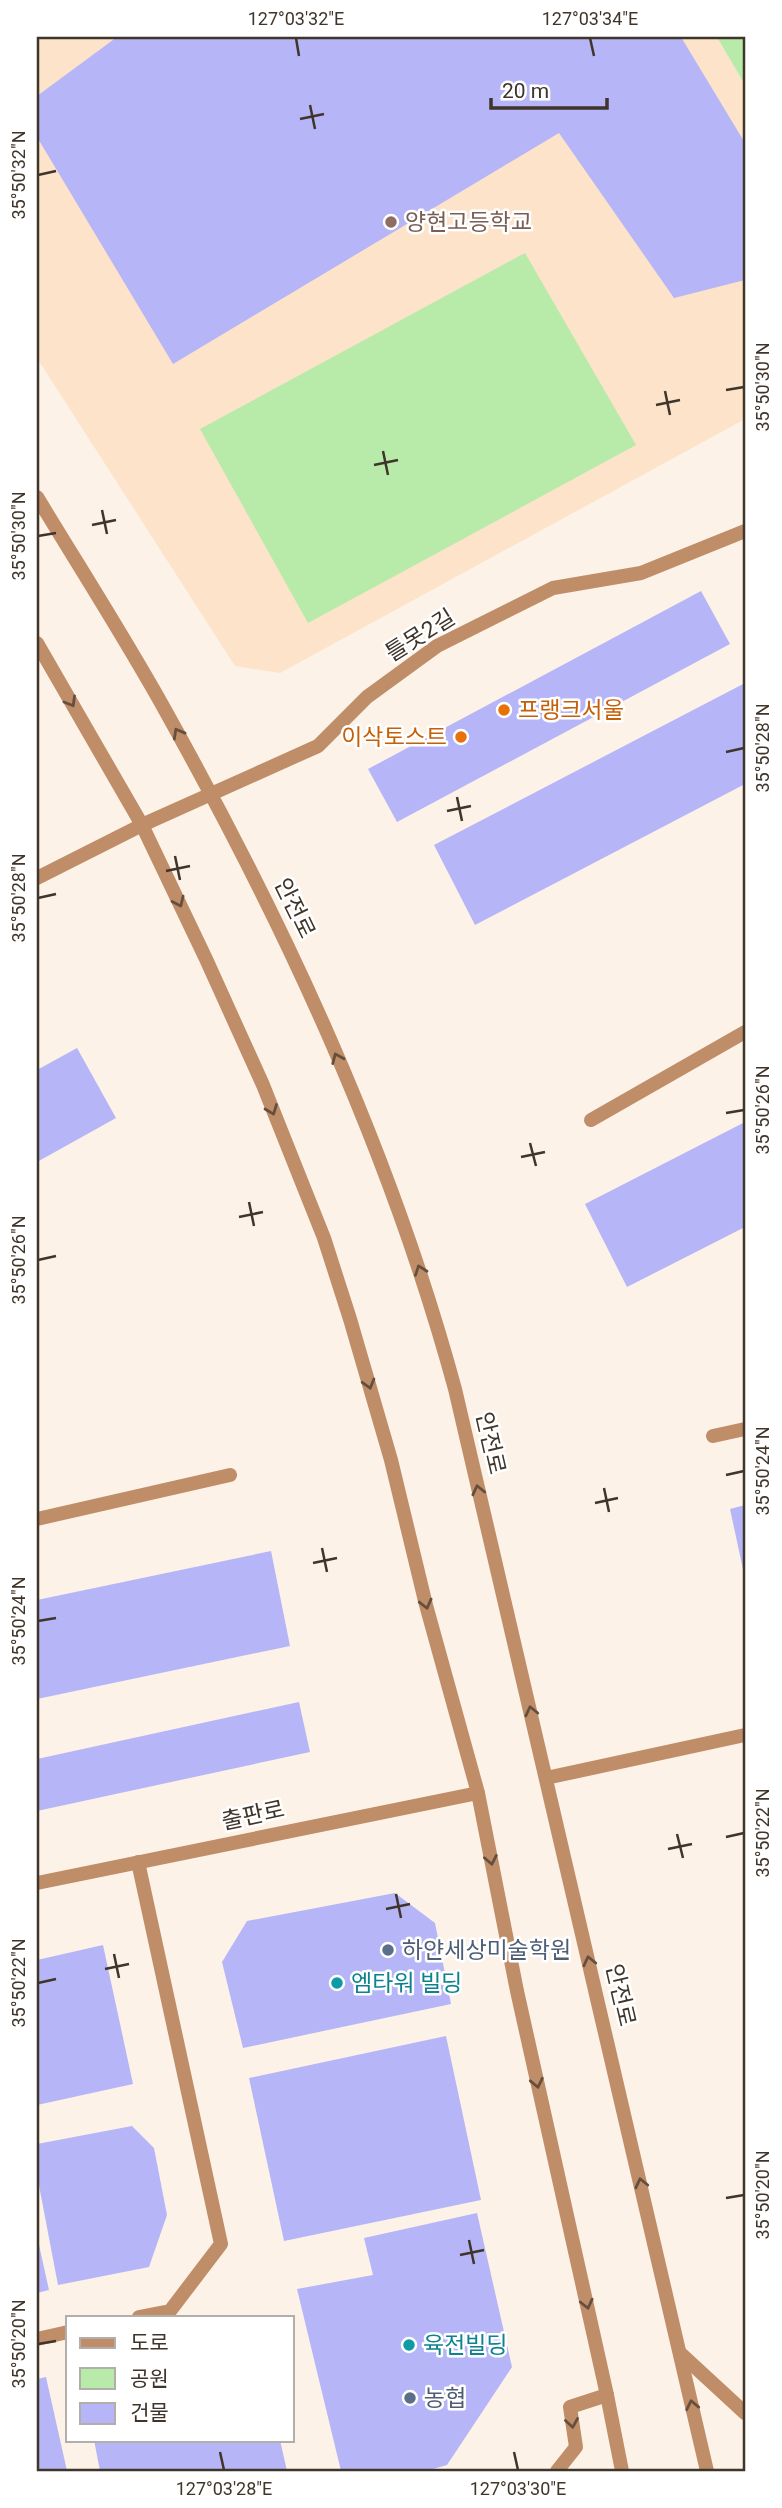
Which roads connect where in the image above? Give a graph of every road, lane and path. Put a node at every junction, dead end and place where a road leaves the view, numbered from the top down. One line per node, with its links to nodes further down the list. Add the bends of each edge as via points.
1 (37, 497): 4 (street, 안전로, one-way to 1)
2 (745, 531): 4 (street, 틀못2길, via 642,573 553,588 436,646 367,697 318,746)
3 (37, 643): 5 (street, one-way to 5)
4 (211, 793): 5 (street, 틀못2길); 14 (street, 안전로, one-way to 4, via 429,1295 381,1159 277,920)
5 (142, 825): 6 (street, 틀못2길); 15 (street, one-way to 15, via 263,1085 324,1238 391,1460)
6 (37, 878)
7 (745, 1032): 8 (street)
8 (591, 1120)
9 (745, 1429): 10 (street)
10 (713, 1436)
11 (230, 1475): 12 (street)
12 (37, 1519)
13 (745, 1735): 14 (street)
14 (546, 1777): 21 (street, 안전로, one-way to 14)
15 (478, 1793): 16 (street, 출판로); 22 (street, one-way to 22)
16 (138, 1862): 17 (street, 출판로); 18 (street, via 221,2244 170,2311)
17 (37, 1883)
18 (144, 2316)
19 (66, 2332): 20 (street)
20 (37, 2339)
21 (681, 2354): 23 (street); 26 (street, 안전로, one-way to 21)
22 (607, 2395): 24 (street, one-way to 24, via 570,2407 576,2447); 25 (street)
23 (745, 2413)
24 (557, 2471)
25 (622, 2471)
26 (707, 2471)

